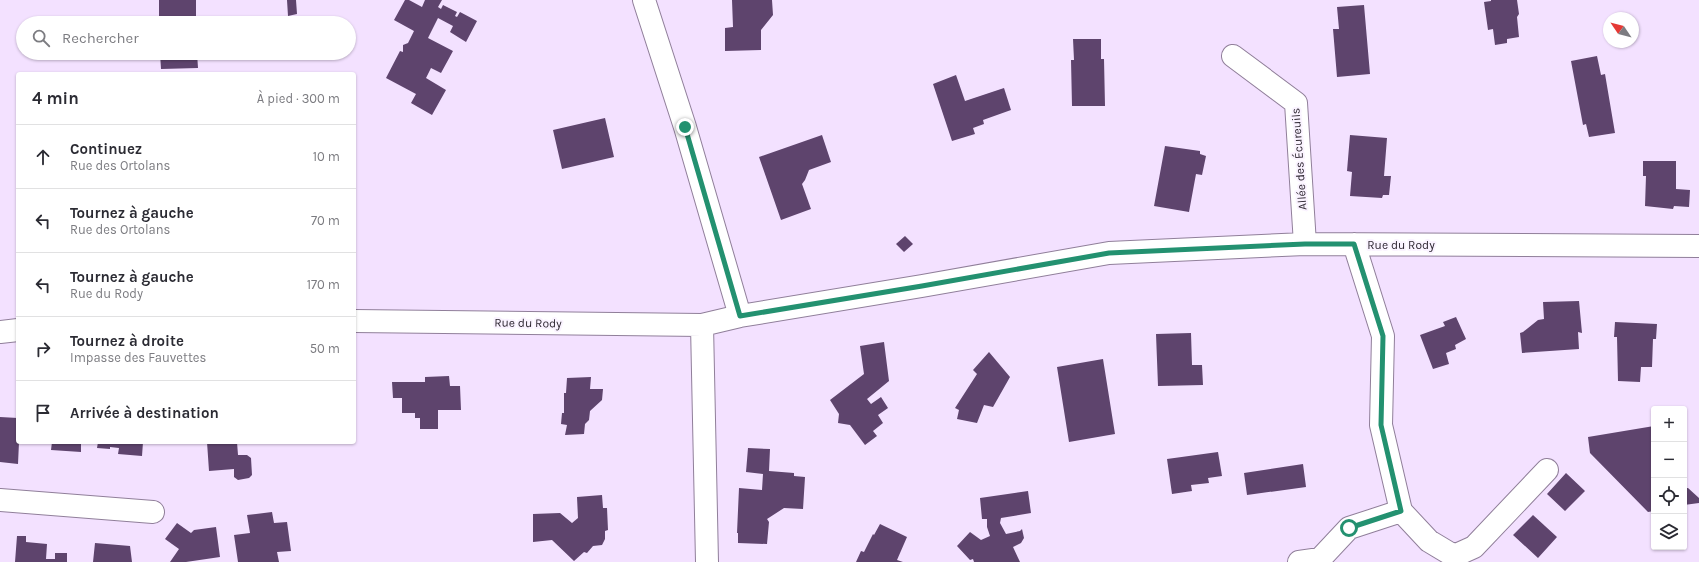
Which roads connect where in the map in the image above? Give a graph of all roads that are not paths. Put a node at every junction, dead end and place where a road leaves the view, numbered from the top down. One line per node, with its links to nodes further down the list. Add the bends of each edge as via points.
1 (644, 0): 6 (street, via 685,127)
2 (1233, 56): 3 (street, Allée des Écureuils, via 1296,103)
3 (1305, 244): 4 (street, Rue du Rody); 6 (street, Rue du Rody, via 1109,253)
4 (1354, 244): 5 (street, Rue du Rody); 13 (street, via 1383,336 1381,425)
5 (1699, 246)
6 (740, 316): 8 (street, Rue du Rody)
7 (356, 321): 8 (street, Rue du Rody)
8 (702, 325): 15 (street)
9 (16, 330): 10 (street)
10 (0, 332)
11 (1547, 470): 13 (street, via 1474,547 1454,556 1429,541)
12 (0, 500): 14 (street)
13 (1401, 511): 16 (street, via 1349,528 1320,559)
14 (153, 512)
15 (707, 562)
16 (1299, 562)

